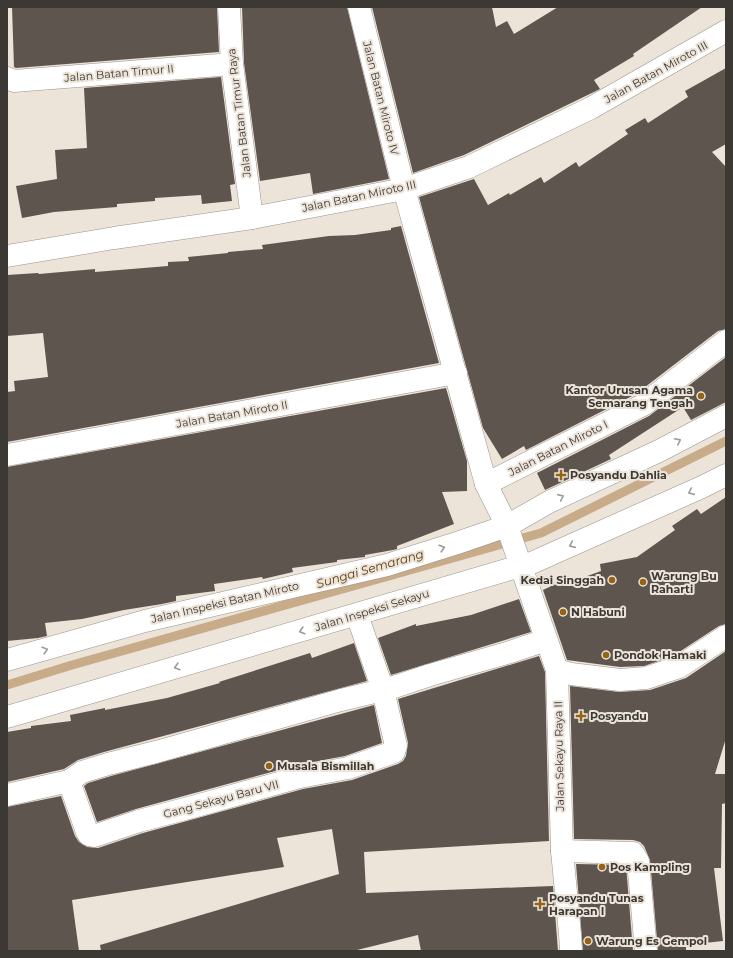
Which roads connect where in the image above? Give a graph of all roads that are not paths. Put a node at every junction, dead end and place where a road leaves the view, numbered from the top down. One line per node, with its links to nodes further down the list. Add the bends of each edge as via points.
1 (229, 7): 4 (street, Jalan Batan Timur Raya)
2 (359, 7): 6 (street, Jalan Batan Miroto IV)
3 (726, 31): 6 (street, Jalan Batan Miroto III, via 591,108 469,167)
4 (232, 64): 5 (street, Jalan Batan Timur II, via 14,81); 7 (street, Jalan Batan Timur Raya)
5 (7, 78)
6 (404, 189): 7 (street, Jalan Batan Miroto III); 10 (street)
7 (252, 218): 8 (street, Jalan Batan Miroto III)
8 (7, 256)
9 (726, 341): 14 (street, Jalan Batan Miroto I, via 643,405)
10 (456, 374): 12 (street, Jalan Batan Miroto II); 14 (street)
11 (726, 416): 15 (street, Jalan Inspeksi Batan Miroto, one-way to 11, via 549,502 659,451)
12 (7, 455)
13 (726, 475): 16 (street, Jalan Inspeksi Sekayu, one-way to 16, via 527,565)
14 (486, 484): 15 (street)
15 (509, 530): 16 (street); 20 (street, Jalan Inspeksi Batan Miroto, one-way to 15, via 145,621 387,564)
16 (519, 562): 17 (street, Jalan Inspeksi Sekayu); 19 (street, Jalan Sekayu Raya II)
17 (357, 615): 22 (street, Gang Sekayu Baru VII); 23 (street, Jalan Inspeksi Sekayu, one-way to 23)
18 (726, 636): 21 (street, via 679,667 646,678 620,680)
19 (546, 640): 21 (street, Jalan Sekayu Raya II); 22 (street)
20 (7, 660)
21 (557, 670): 26 (street, Jalan Sekayu Raya II)
22 (383, 690): 24 (street, via 108,764 82,772); 24 (street, Gang Sekayu Baru VII, via 395,751 348,768 300,777 91,836 86,832)
23 (7, 717)
24 (69, 781): 25 (street)
25 (7, 795)
26 (562, 851): 27 (street, Jalan Sekayu Raya II); 28 (street, via 633,853 638,861)
27 (571, 951)
28 (646, 951)

